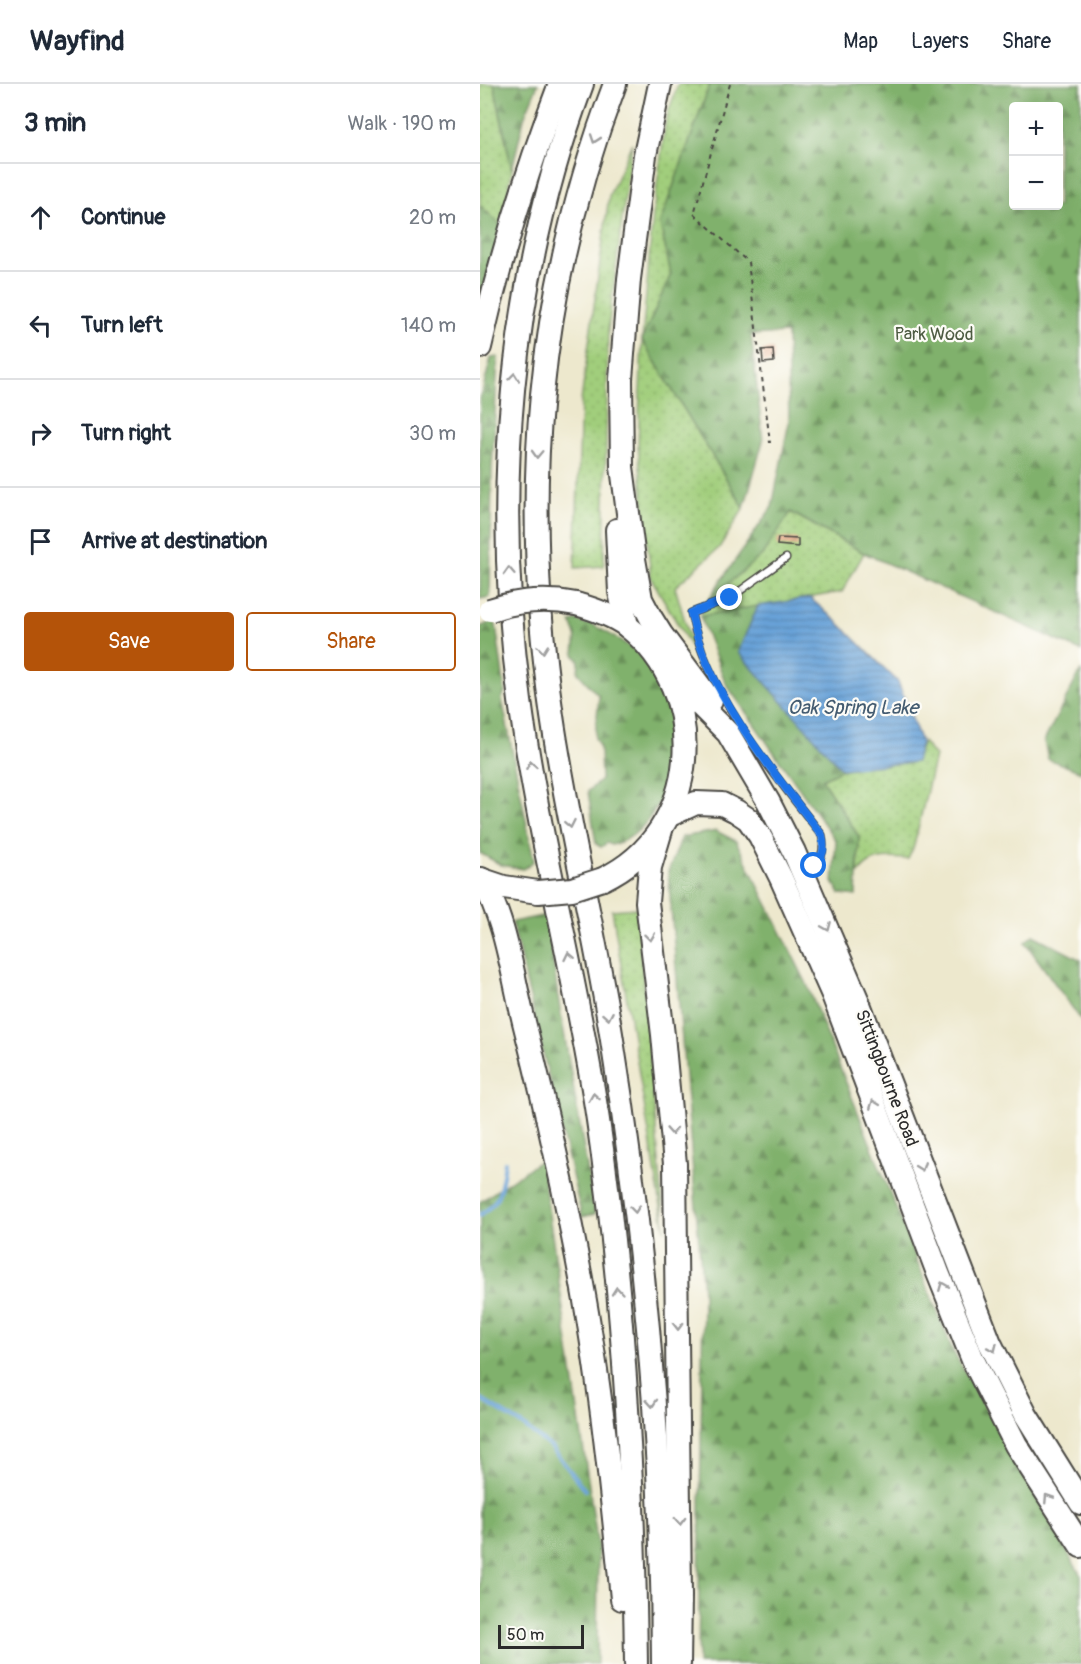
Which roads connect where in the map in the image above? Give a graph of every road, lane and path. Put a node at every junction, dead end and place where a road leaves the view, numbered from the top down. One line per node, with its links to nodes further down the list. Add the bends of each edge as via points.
1 (560, 84): 6 (highway, via 526,178)
2 (582, 84): 19 (highway, one-way to 2, via 629,1457 608,1203 580,1014 520,703 508,555 510,415 520,324 541,219)
3 (615, 84): 20 (highway, one-way to 20, via 578,197 555,300 542,385 536,536 552,719 612,1038 634,1202 655,1440)
4 (660, 84): 8 (highway, via 645,155 628,279 621,379)
5 (730, 84): 7 (path, via 694,214 748,262)
6 (480, 347)
7 (770, 443)
8 (622, 466): 11 (highway, via 617,537 620,592); 13 (highway, via 641,599 661,634 719,713)
9 (786, 558): 15 (lane, via 730,598 691,613 715,682 766,763 822,835 825,849 820,861)
10 (485, 612): 11 (highway, bridge, via 525,601 546,600 601,612)
11 (627, 626): 12 (highway)
12 (665, 670): 13 (highway, Sittingbourne Road); 14 (highway, via 678,700 684,737 683,771)
13 (728, 734): 15 (highway, Sittingbourne Road)
14 (665, 822): 16 (highway, bridge, via 639,856 603,879 572,889 538,892); 18 (highway, Sittingbourne Road, one-way to 14, via 1037,1481 974,1360 833,994 760,836 748,819 722,804 696,803); 21 (highway, one-way to 21, via 650,867 647,902 675,1164)
15 (804, 873): 17 (highway, Sittingbourne Road, one-way to 17, via 990,1343 1041,1442)
16 (480, 879): 19 (highway, via 492,898 505,942 574,1241 598,1388 623,1613)
17 (1081, 1503)
18 (1081, 1546)
19 (634, 1664)
20 (663, 1664)
21 (679, 1664)

